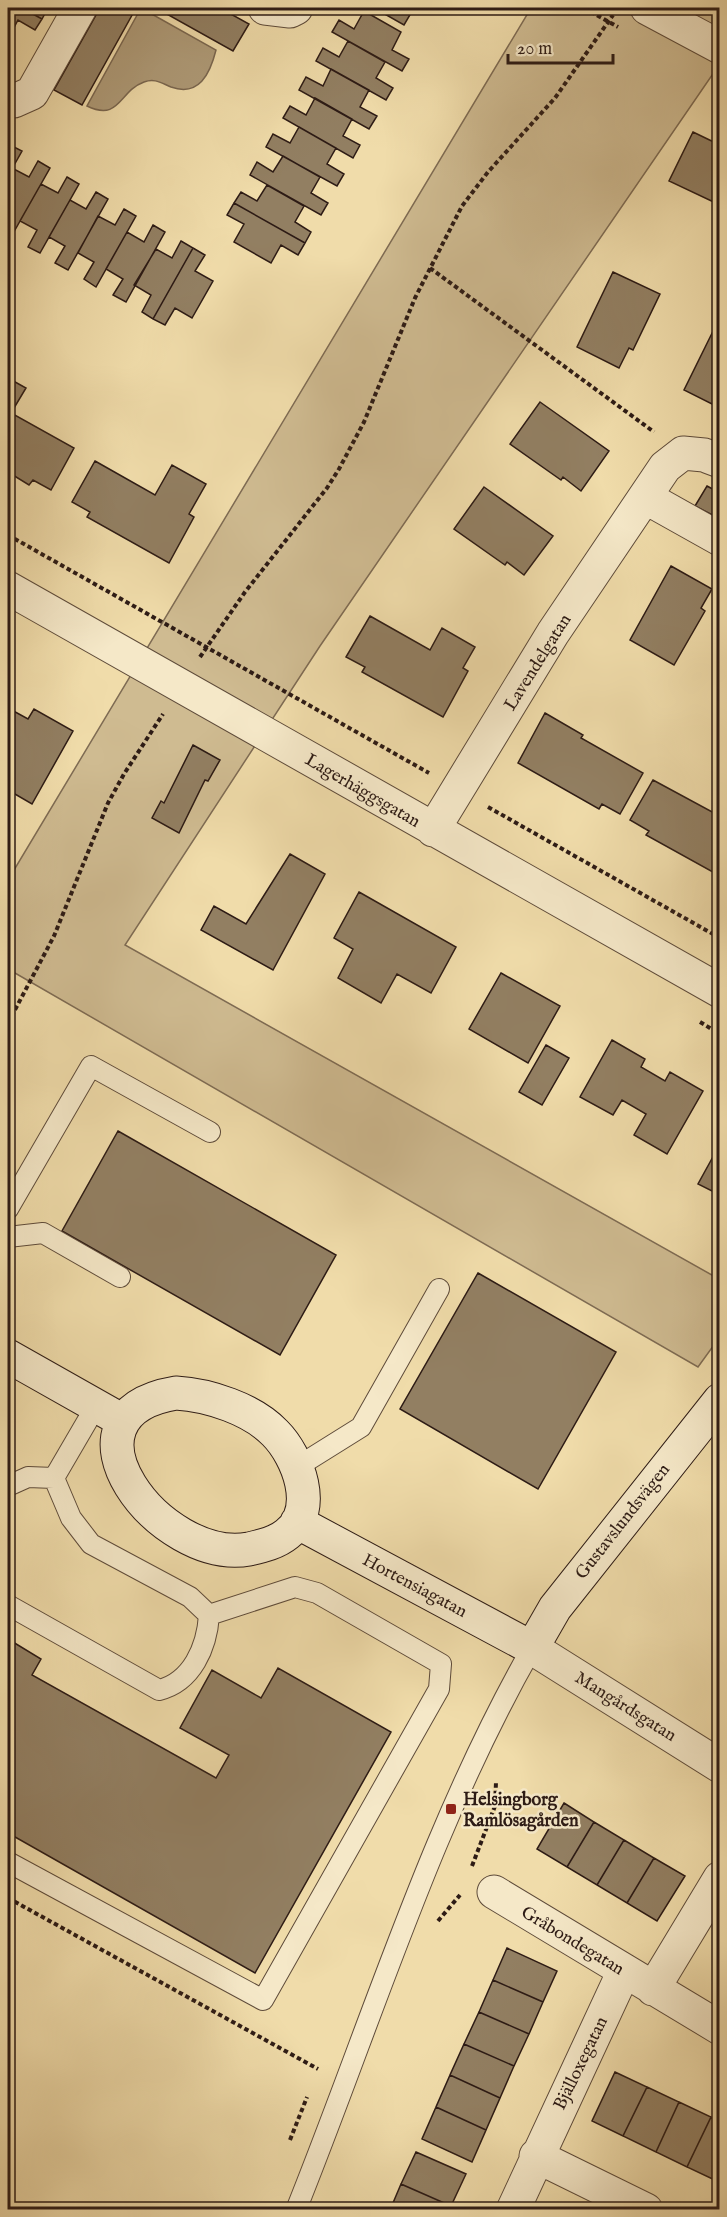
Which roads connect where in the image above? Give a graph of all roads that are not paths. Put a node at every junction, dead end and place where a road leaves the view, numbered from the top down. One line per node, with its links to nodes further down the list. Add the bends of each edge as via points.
1 (80, 8): 6 (street, via 32,93)
2 (265, 8): 3 (street)
3 (296, 8)
4 (647, 8): 5 (street)
5 (720, 47)
6 (8, 100)
7 (720, 461): 8 (street, Lavendelgatan, via 683,453 665,467)
8 (645, 497): 9 (street); 11 (street, Lavendelgatan, via 553,633)
9 (720, 539)
10 (8, 588): 11 (street, Lagerhäggsgatan)
11 (433, 830): 12 (street, Lagerhäggsgatan)
12 (720, 991)
13 (210, 1132): 14 (lane, via 91,1066)
14 (8, 1209)
15 (8, 1237): 16 (lane, via 43,1233)
16 (120, 1277)
17 (439, 1289): 21 (lane, via 361,1427)
18 (8, 1356): 20 (street)
19 (720, 1400): 27 (street, Gustavslundsvägen, via 555,1608)
20 (109, 1413): 21 (street, via 176,1393 203,1396 265,1424 287,1446); 22 (lane); 24 (street, via 119,1429 118,1456 125,1481 142,1503 178,1532 226,1551 259,1547 287,1534)
21 (297, 1467): 24 (street, via 303,1506)
22 (54, 1478): 23 (lane, via 28,1477); 26 (lane, via 71,1518 91,1544 190,1597)
23 (8, 1486)
24 (297, 1522): 27 (street, Hortensiagatan)
25 (8, 1605): 26 (lane, via 159,1690 175,1686 191,1669 208,1636)
26 (209, 1615): 29 (lane, via 295,1587 317,1593 441,1664 440,1689 263,2000)
27 (532, 1648): 28 (street, Mangårdsgatan); 36 (lane, via 498,1708 451,1809)
28 (720, 1766)
29 (8, 1862)
30 (720, 1878): 33 (street)
31 (494, 1892): 32 (street, Gråbondegatan)
32 (624, 1971): 33 (street, Gråbondegatan); 35 (street, Bjälloxegatan)
33 (653, 1989): 34 (street, Gråbondegatan)
34 (720, 2028)
35 (536, 2156): 37 (street, Bjälloxegatan); 38 (street)
36 (296, 2210)
37 (513, 2210)
38 (646, 2210)

